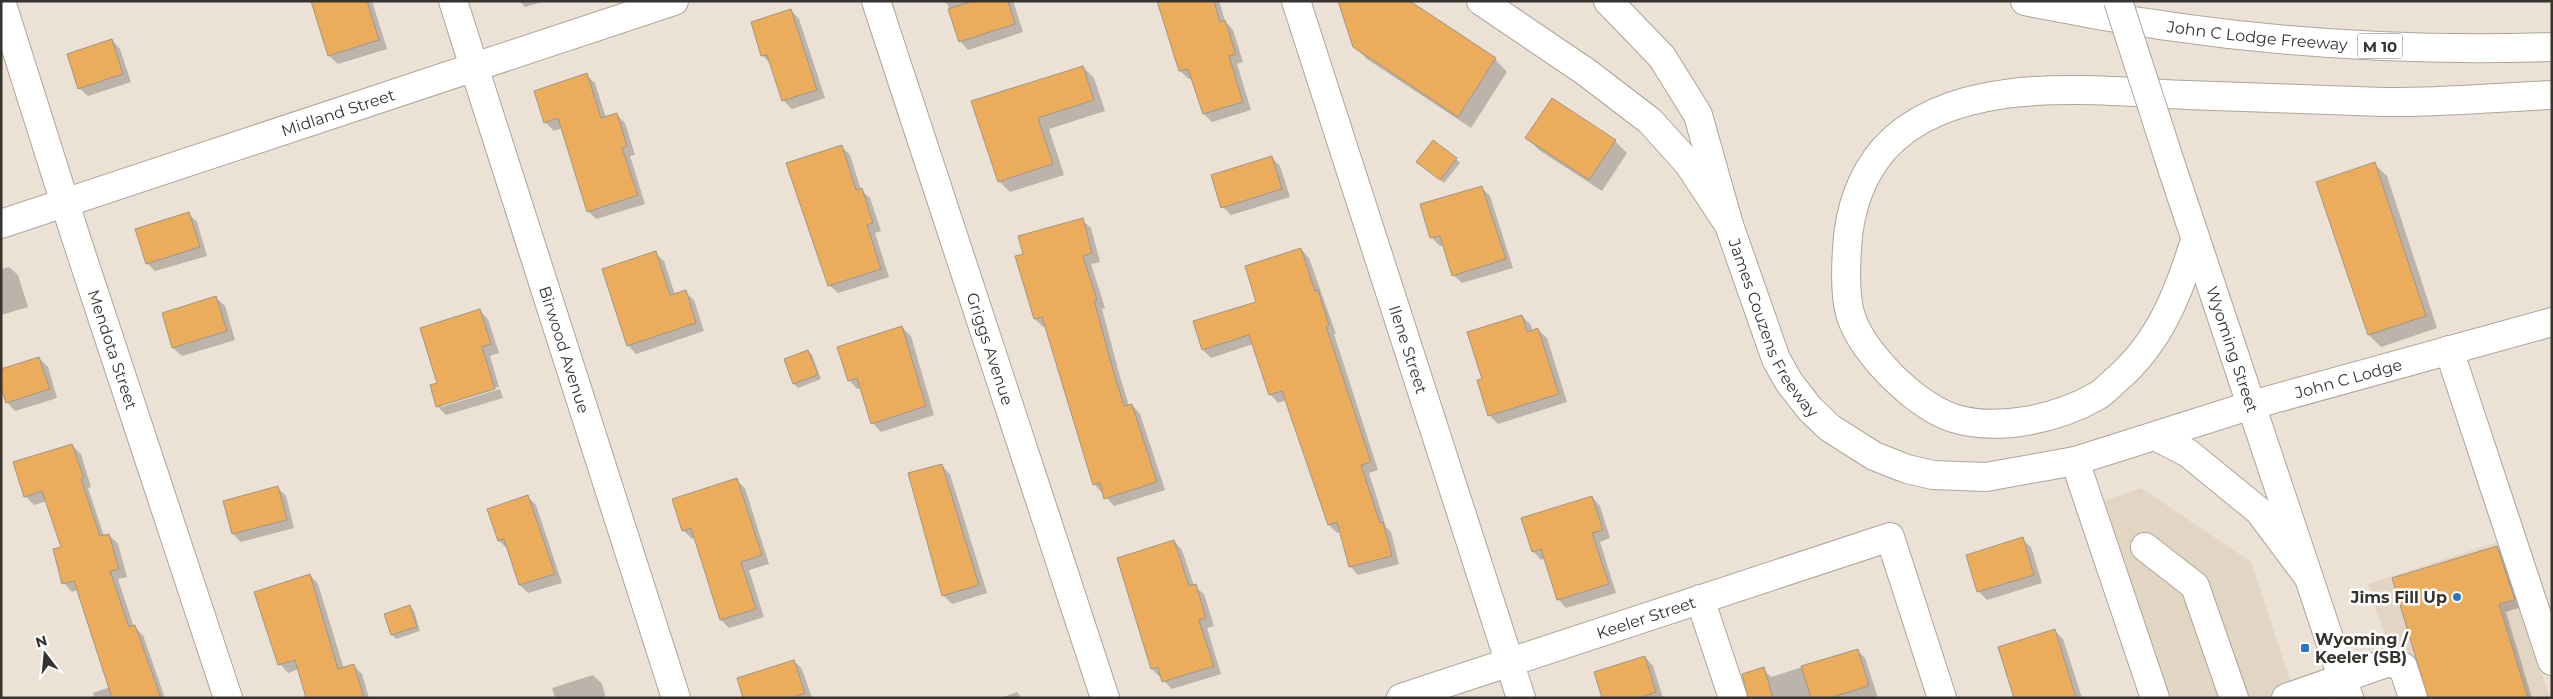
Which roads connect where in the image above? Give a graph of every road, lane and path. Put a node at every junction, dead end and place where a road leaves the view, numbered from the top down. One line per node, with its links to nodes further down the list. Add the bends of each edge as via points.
1 (1, 1): 13 (main road, Mendota Street)
2 (453, 1): 11 (main road, Birwood Avenue)
3 (674, 1): 11 (main road, Midland Street)
4 (876, 1): 30 (main road, Griggs Avenue)
5 (1296, 1): 26 (main road, Ilene Street)
6 (1480, 1): 15 (main road, James Couzens Freeway, via 1586,72 1650,121 1688,163)
7 (1608, 1): 15 (main road, via 1662,57 1698,115)
8 (2025, 1): 10 (main road, John C Lodge Freeway / M 10, via 2095,16 2210,32 2365,46)
9 (2118, 1): 16 (main road, Wyoming Street, bridge)
10 (2552, 48)
11 (473, 68): 13 (main road, Midland Street); 29 (main road, Birwood Avenue)
12 (2552, 95): 16 (main road, via 2388,102 2053,90 1989,97 1942,110 1913,125 1884,150 1860,187 1848,220 1845,275 1849,312 1869,352 1922,401 1952,418 1988,423 2030,421 2098,396 2127,370 2166,318)
13 (66, 204): 14 (main road, Midland Street); 28 (main road, Mendota Street)
14 (1, 224)
15 (1729, 225): 21 (main road, James Couzens Freeway, via 1784,374 1810,409 1851,443 1907,469 1968,478)
16 (2196, 240): 19 (main road, Wyoming Street)
17 (2552, 322): 18 (main road, John C Lodge)
18 (2449, 350): 19 (main road, John C Lodge); 25 (main road)
19 (2252, 405): 20 (main road, John C Lodge); 23 (main road, Wyoming Street)
20 (2151, 438): 21 (main road, James Couzens Freeway); 23 (main road, via 2188,453 2259,510)
21 (2075, 461): 35 (main road)
22 (2145, 547): 36 (main road, via 2195,586)
23 (2309, 578): 27 (main road, Wyoming Street)
24 (1700, 599): 26 (main road, Keeler Street); 33 (main road); 34 (main road, Keeler Street, via 1890,537)
25 (2552, 661)
26 (1509, 662): 31 (main road, Keeler Street); 32 (main road, Ilene Street)
27 (2346, 689): 37 (main road); 38 (main road, via 2389,662 2402,667)
28 (228, 698)
29 (676, 698)
30 (1105, 698)
31 (1401, 698)
32 (1521, 698)
33 (1733, 698)
34 (1942, 698)
35 (2155, 698)
36 (2234, 698)
37 (2286, 698)
38 (2412, 698)

